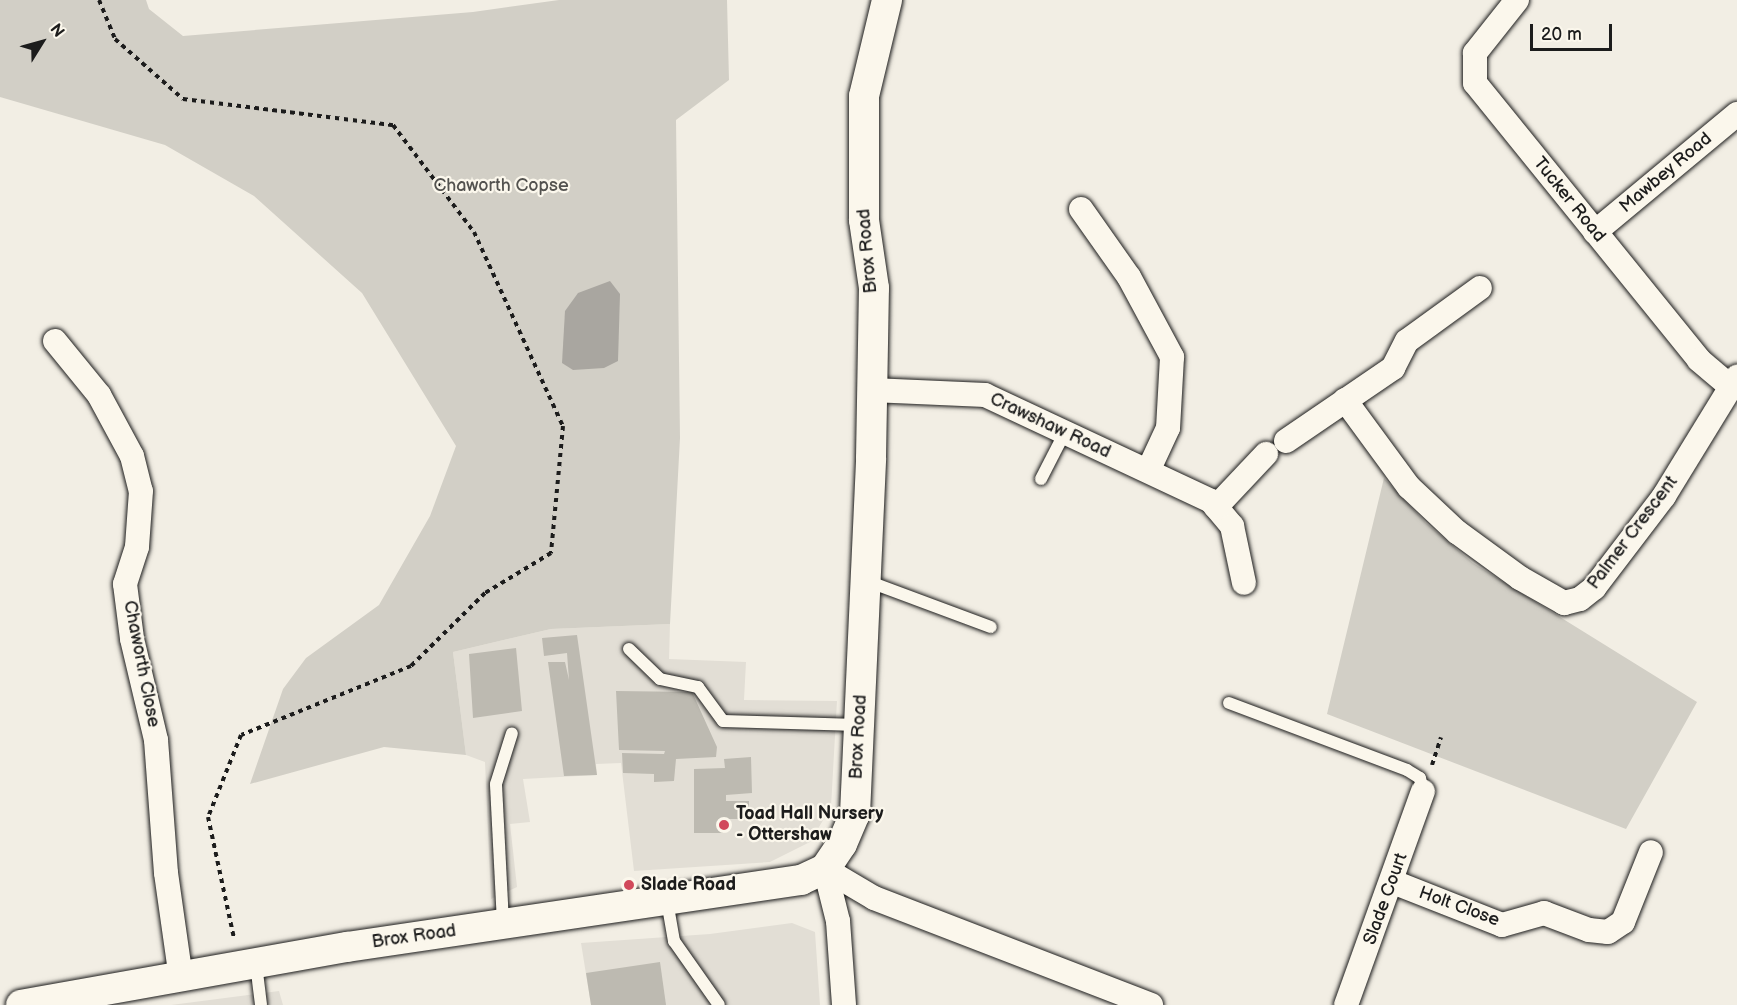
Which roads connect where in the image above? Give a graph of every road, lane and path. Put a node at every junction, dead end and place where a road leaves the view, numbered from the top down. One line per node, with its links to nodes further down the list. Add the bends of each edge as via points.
1 (99, 0): 29 (path, via 115,39 183,99 393,125 474,232 563,426 551,553 485,593 411,666 241,735 208,818)
2 (887, 0): 10 (street, Brox Road, via 864,96 864,220 873,288)
3 (1517, 0): 6 (street, Tucker Road, via 1475,53 1475,83)
4 (1737, 114): 6 (street, Mawbey Road)
5 (1081, 209): 13 (street, via 1129,276 1172,357 1168,428)
6 (1594, 232): 9 (street, Tucker Road, via 1699,360)
7 (1480, 288): 11 (street, via 1407,341 1393,368)
8 (55, 341): 30 (street, Chaworth Close, via 99,395 132,456 141,491 137,547 125,584 132,639 156,740 166,873)
9 (1734, 382): 11 (street, Palmer Crescent, via 1664,496 1594,588 1580,600 1564,603 1520,578 1457,532 1409,487)
10 (872, 390): 12 (street, Crawshaw Road, via 985,395); 16 (street, Brox Road)
11 (1345, 400): 15 (street, via 1276,448)
12 (1065, 432): 13 (street, Crawshaw Road); 14 (lane)
13 (1148, 471): 15 (street, Crawshaw Road)
14 (1041, 479)
15 (1216, 507): 17 (street, Crawshaw Road, via 1232,526)
16 (866, 581): 18 (lane); 21 (street, Brox Road)
17 (1244, 583)
18 (991, 627)
19 (629, 649): 21 (lane, via 660,679 698,687 723,721)
20 (1229, 702): 23 (lane, via 1407,770 1420,778)
21 (860, 725): 25 (street, Brox Road, via 855,814)
22 (512, 733): 28 (lane, via 496,784)
23 (1423, 791): 26 (street, Slade Court)
24 (1651, 852): 26 (street, Holt Close, via 1626,916 1608,932 1590,930 1544,913 1502,925)
25 (825, 869): 27 (street, Brox Road, via 801,880); 34 (street, via 838,921); 35 (street, via 874,898)
26 (1393, 882): 36 (street, Slade Court)
27 (667, 901): 28 (street, Brox Road); 33 (lane, via 674,941)
28 (503, 923): 29 (street, Brox Road)
29 (248, 965): 30 (street, Brox Road); 32 (lane)
30 (181, 978): 31 (street, Brox Road)
31 (21, 1005)
32 (261, 1005)
33 (719, 1005)
34 (844, 1005)
35 (1151, 1005)
36 (1346, 1005)

